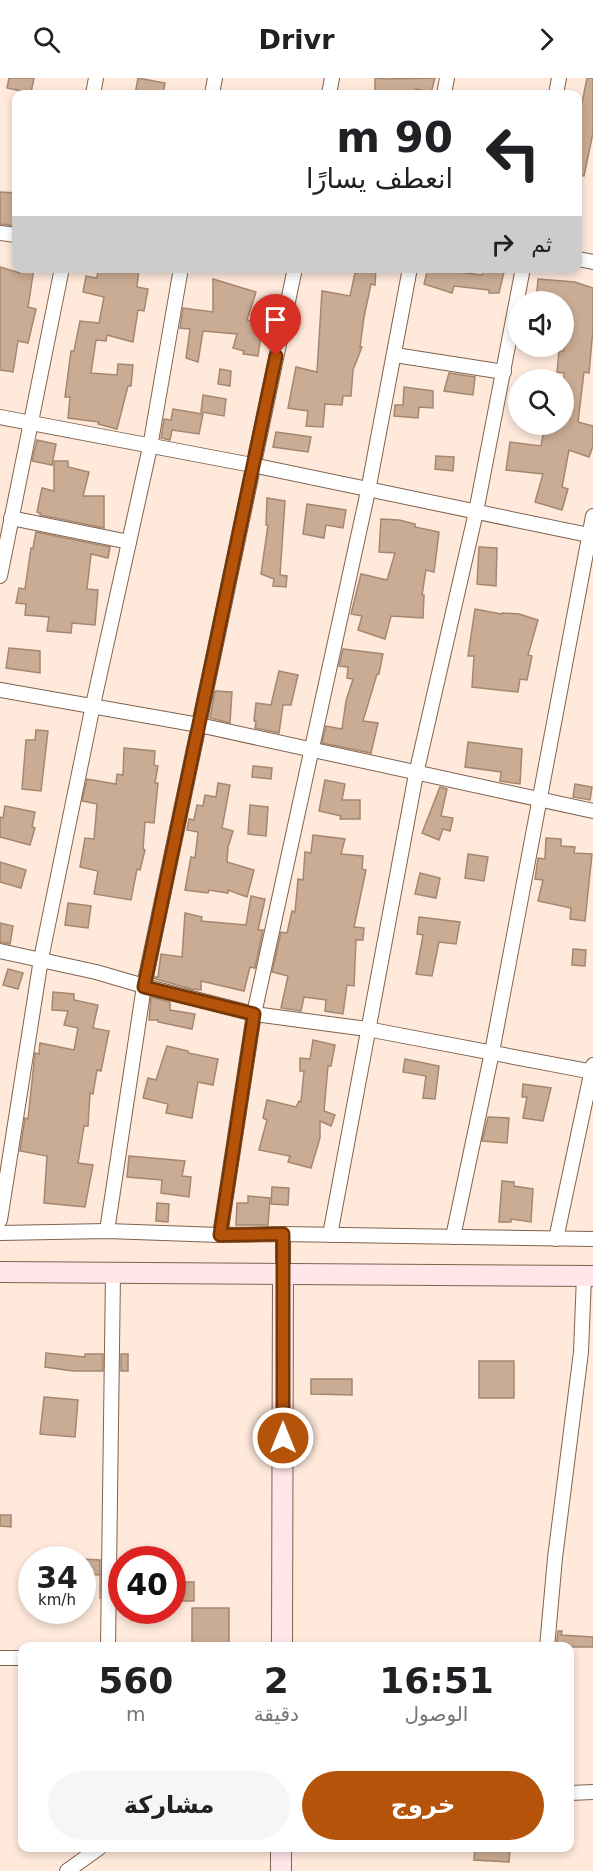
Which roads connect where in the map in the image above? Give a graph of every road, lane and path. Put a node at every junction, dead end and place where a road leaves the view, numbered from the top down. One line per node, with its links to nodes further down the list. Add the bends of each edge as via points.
1 (62, 273): 9 (street)
2 (180, 273): 10 (street)
3 (294, 273): 11 (street)
4 (409, 273): 6 (street)
5 (522, 273): 7 (street)
6 (395, 355): 7 (street); 12 (street)
7 (504, 372): 13 (street)
8 (0, 417): 9 (street)
9 (32, 423): 10 (street); 15 (street)
10 (150, 447): 11 (street); 17 (street)
11 (252, 465): 12 (street); 21 (street)
12 (368, 490): 13 (street); 22 (street)
13 (476, 512): 16 (street); 23 (street)
14 (593, 516): 16 (street)
15 (11, 518): 17 (street); 18 (street)
16 (591, 535): 24 (street)
17 (129, 542): 20 (street)
18 (0, 576)
19 (0, 690): 20 (street)
20 (93, 705): 21 (street); 27 (street)
21 (199, 726): 22 (street); 28 (street)
22 (310, 750): 23 (street); 29 (street)
23 (416, 774): 24 (street); 30 (street)
24 (540, 801): 25 (street); 31 (street)
25 (593, 811)
26 (0, 951): 27 (street)
27 (41, 959): 28 (street); 33 (street)
28 (144, 987): 29 (street); 34 (street)
29 (254, 1014): 30 (street); 37 (street)
30 (367, 1029): 31 (street); 38 (street)
31 (492, 1052): 32 (street); 39 (street)
32 (592, 1070): 40 (street)
33 (0, 1220)
34 (107, 1231): 35 (street); 37 (street)
35 (0, 1233)
36 (283, 1234): 37 (street); 38 (street); 44 (street)
37 (220, 1235)
38 (330, 1235): 39 (street)
39 (453, 1237): 40 (street)
40 (556, 1239): 41 (street)
41 (593, 1239)
42 (0, 1272): 43 (street)
43 (113, 1273): 44 (street); 46 (street)
44 (283, 1275): 45 (street); 47 (street)
45 (589, 1276): 48 (street)
46 (108, 1642)
47 (282, 1642)
48 (547, 1642)
49 (0, 1658): 50 (street)
50 (18, 1658)
51 (593, 1792): 52 (street)
52 (574, 1793)
53 (93, 1852): 55 (street)
54 (281, 1852): 56 (street)
55 (67, 1871)
56 (281, 1871)

